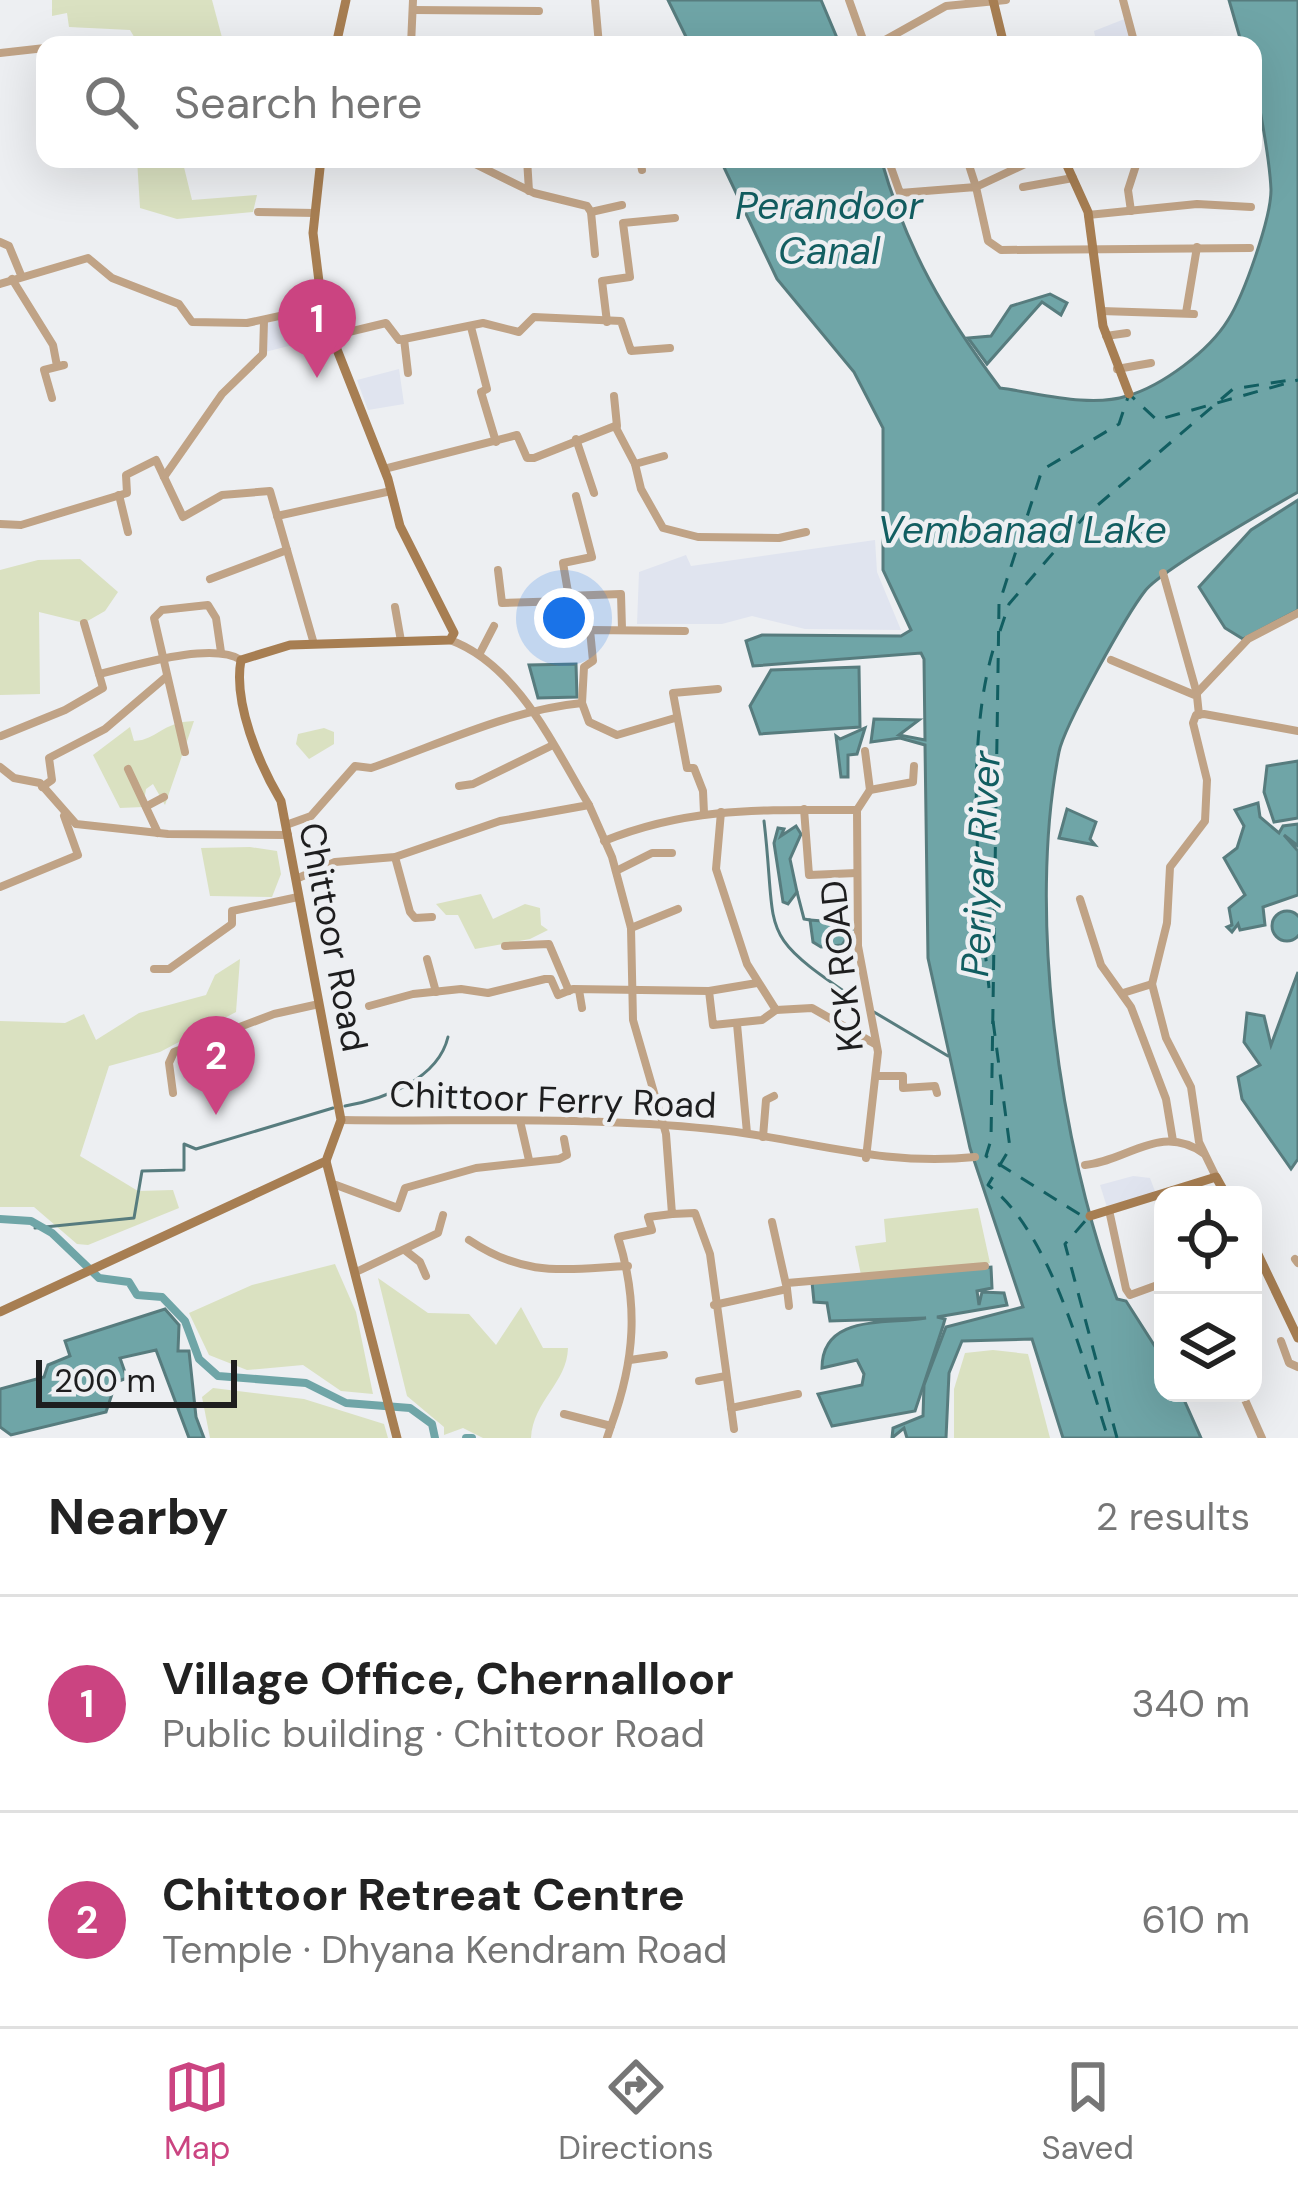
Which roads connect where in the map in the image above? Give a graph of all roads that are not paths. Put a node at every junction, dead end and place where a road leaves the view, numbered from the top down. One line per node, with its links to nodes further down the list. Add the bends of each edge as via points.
1 (346, 0): 9 (main road)
2 (595, 0): 11 (street)
3 (849, 0): 12 (street)
4 (1006, 0): 6 (street)
5 (1123, 0): 15 (street)
6 (993, 1): 13 (street, via 946,6); 14 (main road)
7 (413, 5): 8 (street); 10 (street)
8 (539, 11)
9 (338, 36)
10 (409, 36)
11 (598, 36)
12 (862, 36)
13 (892, 36)
14 (1000, 36)
15 (1133, 36)
16 (36, 49): 17 (street)
17 (0, 52)
18 (320, 168): 34 (main road)
19 (482, 168): 29 (street)
20 (527, 168): 29 (street)
21 (891, 168): 27 (street, via 900,193)
22 (970, 168): 27 (street)
23 (1017, 168): 27 (street)
24 (1068, 168): 26 (main road)
25 (1135, 168): 32 (street)
26 (1073, 178): 28 (street); 37 (main road)
27 (976, 187): 43 (street, via 993,247)
28 (1023, 187)
29 (529, 191): 35 (street)
30 (622, 205): 36 (street)
31 (1251, 207): 32 (street)
32 (1130, 211): 37 (street)
33 (258, 212): 34 (street)
34 (315, 212): 47 (main road)
35 (591, 212): 36 (street); 44 (street)
36 (606, 212): 39 (street)
37 (1088, 215): 43 (main road)
38 (675, 218): 39 (street)
39 (623, 223): 50 (street, via 630,277 602,281)
40 (0, 242): 45 (street)
41 (1197, 247): 42 (street); 43 (street); 48 (street, via 1190,313)
42 (1250, 248)
43 (1090, 250): 48 (main road)
44 (596, 254)
45 (17, 277): 46 (street); 49 (street, via 88,258 112,278 179,304 192,322); 62 (street, via 57,366 64,365 44,370)
46 (0, 284)
47 (321, 307): 49 (street); 54 (main road)
48 (1101, 311): 53 (main road)
49 (264, 321): 69 (street, via 263,354 222,394)
50 (607, 322): 51 (street, via 534,317 519,332 492,323); 56 (street, via 623,323 633,353)
51 (471, 327): 55 (street); 65 (street)
52 (1127, 333): 53 (street)
53 (1106, 335): 58 (main road)
54 (332, 336): 55 (street, via 386,323); 68 (main road)
55 (404, 339): 59 (street)
56 (670, 348)
57 (1151, 363): 58 (street)
58 (1117, 369): 60 (main road)
59 (408, 373)
60 (1129, 394)
61 (614, 396): 63 (street)
62 (52, 398)
63 (617, 427): 64 (street); 67 (street)
64 (576, 439): 65 (street, via 530,458 517,435); 71 (street)
65 (496, 442): 68 (street)
66 (664, 456): 67 (street)
67 (635, 464): 77 (street, via 663,528 698,537)
68 (384, 469): 70 (main road)
69 (164, 477): 72 (street, via 156,460 126,475 129,488); 74 (street, via 183,517 252,489 270,491)
70 (391, 491): 74 (street); 90 (main road, via 400,526 453,624)
71 (594, 493)
72 (119, 495): 75 (street); 76 (street)
73 (576, 496): 82 (street, via 592,557 562,563)
74 (277, 516): 78 (street)
75 (0, 524)
76 (128, 532)
77 (806, 532)
78 (287, 550): 81 (street); 92 (street)
79 (498, 570): 82 (street, via 502,603)
80 (1163, 573): 101 (street)
81 (210, 580)
82 (567, 598): 87 (street, via 621,594); 88 (street, via 573,621)
83 (395, 607): 91 (street)
84 (1298, 613): 101 (street, via 1248,639)
85 (83, 623): 98 (street)
86 (494, 626): 94 (street)
87 (622, 629): 88 (street); 89 (street)
88 (590, 630): 102 (street, via 593,661 584,667)
89 (685, 631)
90 (450, 640): 91 (main road); 94 (street)
91 (400, 641): 92 (main road)
92 (314, 644): 96 (main road)
93 (221, 652): 95 (street); 95 (street, via 208,604 162,610 154,618); 96 (street)
94 (480, 653): 103 (street)
95 (161, 660): 98 (street); 99 (street)
96 (241, 660): 125 (main road, Chittoor Road, via 237,681)
97 (1111, 660): 101 (street)
98 (99, 674): 107 (street, via 103,688)
99 (166, 677): 110 (street); 115 (street, via 105,729 49,758 52,780)
100 (718, 689): 105 (street, via 673,693)
101 (1197, 694): 104 (street)
102 (582, 703): 103 (street); 105 (street, via 589,722 617,734)
103 (531, 708): 108 (street); 125 (street, via 509,722 355,766 311,816)
104 (1199, 715): 106 (street); 143 (street, via 1193,730 1207,780 1205,821 1170,867)
105 (675, 718): 123 (street, via 687,768 694,767 704,791)
106 (1298, 731)
107 (1, 736)
108 (553, 745): 114 (street); 119 (street)
109 (865, 751): 116 (street)
110 (185, 752)
111 (914, 766): 116 (street, via 913,782)
112 (0, 767): 115 (street)
113 (128, 769): 118 (street)
114 (459, 786)
115 (42, 787): 124 (street)
116 (870, 790): 121 (street)
117 (164, 797): 118 (street)
118 (148, 805): 126 (street)
119 (589, 805): 127 (street); 129 (street, via 500,821)
120 (804, 809): 121 (street); 122 (street); 131 (street, via 809,875)
121 (856, 810): 131 (street, KCK ROAD)
122 (722, 812): 123 (street); 142 (street, via 716,869)
123 (704, 813): 127 (street, via 659,819)
124 (63, 814): 126 (street, via 76,824); 133 (street, via 78,855)
125 (287, 830): 126 (street); 132 (main road, Chittoor Road)
126 (158, 833)
127 (604, 842): 130 (street)
128 (672, 853): 130 (street, via 652,853)
129 (395, 857): 132 (street, via 335,862); 137 (street, via 410,912)
130 (616, 871): 138 (street)
131 (857, 873): 154 (street, KCK ROAD)
132 (296, 879): 134 (main road, Chittoor Road)
133 (0, 887)
134 (298, 897): 141 (street, via 232,911 232,925 169,969); 149 (main road, Chittoor Road)
135 (1079, 898): 148 (street, via 1101,965)
136 (678, 909): 138 (street)
137 (432, 917)
138 (631, 928): 147 (street)
139 (505, 946): 144 (street, via 549,944)
140 (428, 959): 146 (street)
141 (154, 969)
142 (757, 983): 145 (street); 152 (street)
143 (1152, 984): 148 (street); 166 (street, via 1192,1088)
144 (574, 991): 146 (street, via 558,994 545,979 488,993); 147 (street); 151 (street)
145 (709, 991): 147 (street); 153 (street, via 713,1025)
146 (436, 992): 150 (street)
147 (632, 992): 161 (street)
148 (1123, 993): 165 (street, via 1166,1099)
149 (319, 1004): 156 (street, via 174,1052); 159 (main road, Chittoor Road)
150 (369, 1006)
151 (582, 1008)
152 (776, 1010): 153 (street); 154 (street, via 812,1008)
153 (737, 1024): 162 (street)
154 (876, 1044): 155 (street, KCK ROAD)
155 (877, 1076): 157 (street, via 903,1076 903,1088); 168 (street, KCK ROAD)
156 (173, 1093)
157 (937, 1093)
158 (774, 1096): 163 (street, via 766,1100)
159 (341, 1120): 160 (street, Chittoor Ferry Road); 170 (main road)
160 (520, 1121): 161 (street, Chittoor Ferry Road); 169 (street)
161 (664, 1125): 162 (street, Chittoor Ferry Road); 178 (street)
162 (747, 1132): 163 (street, Chittoor Ferry Road)
163 (763, 1136): 168 (street, Chittoor Ferry Road)
164 (564, 1139): 169 (street, via 567,1155)
165 (1174, 1141): 166 (street); 171 (street, via 1136,1145 1122,1159)
166 (1204, 1154): 172 (street)
167 (975, 1157): 168 (street, Chittoor Ferry Road)
168 (866, 1158)
169 (529, 1160): 173 (street, via 405,1187 398,1208)
170 (326, 1161): 173 (main road); 193 (main road)
171 (1085, 1165)
172 (1216, 1177): 174 (main road); 175 (main road)
173 (336, 1185): 187 (main road)
174 (1192, 1186)
175 (1221, 1186)
176 (1154, 1199): 177 (main road)
177 (1108, 1210): 180 (main road); 190 (street, via 1126,1289 1130,1295)
178 (672, 1214): 186 (street, via 647,1217 652,1230 618,1237); 191 (street, via 694,1213 710,1254)
179 (443, 1215): 183 (street, via 438,1233)
180 (1090, 1216)
181 (772, 1222): 189 (street)
182 (470, 1240): 186 (street, via 529,1270)
183 (406, 1251): 187 (street); 188 (street)
184 (1262, 1262): 194 (main road)
185 (985, 1265): 189 (street)
186 (628, 1266): 197 (street)
187 (356, 1272): 207 (main road)
188 (426, 1276)
189 (787, 1286): 191 (street); 192 (street)
190 (1154, 1286)
191 (714, 1305): 199 (street)
192 (790, 1306)
193 (0, 1312)
194 (1297, 1334)
195 (1282, 1341): 198 (street)
196 (664, 1355): 197 (street)
197 (630, 1360): 205 (street)
198 (1298, 1367)
199 (726, 1376): 200 (street); 203 (street)
200 (699, 1381)
201 (798, 1394): 203 (street)
202 (1246, 1402): 209 (street)
203 (731, 1408): 206 (street)
204 (564, 1414): 205 (street)
205 (611, 1426): 208 (street)
206 (734, 1429)
207 (397, 1438)
208 (607, 1438)
209 (1262, 1438)

